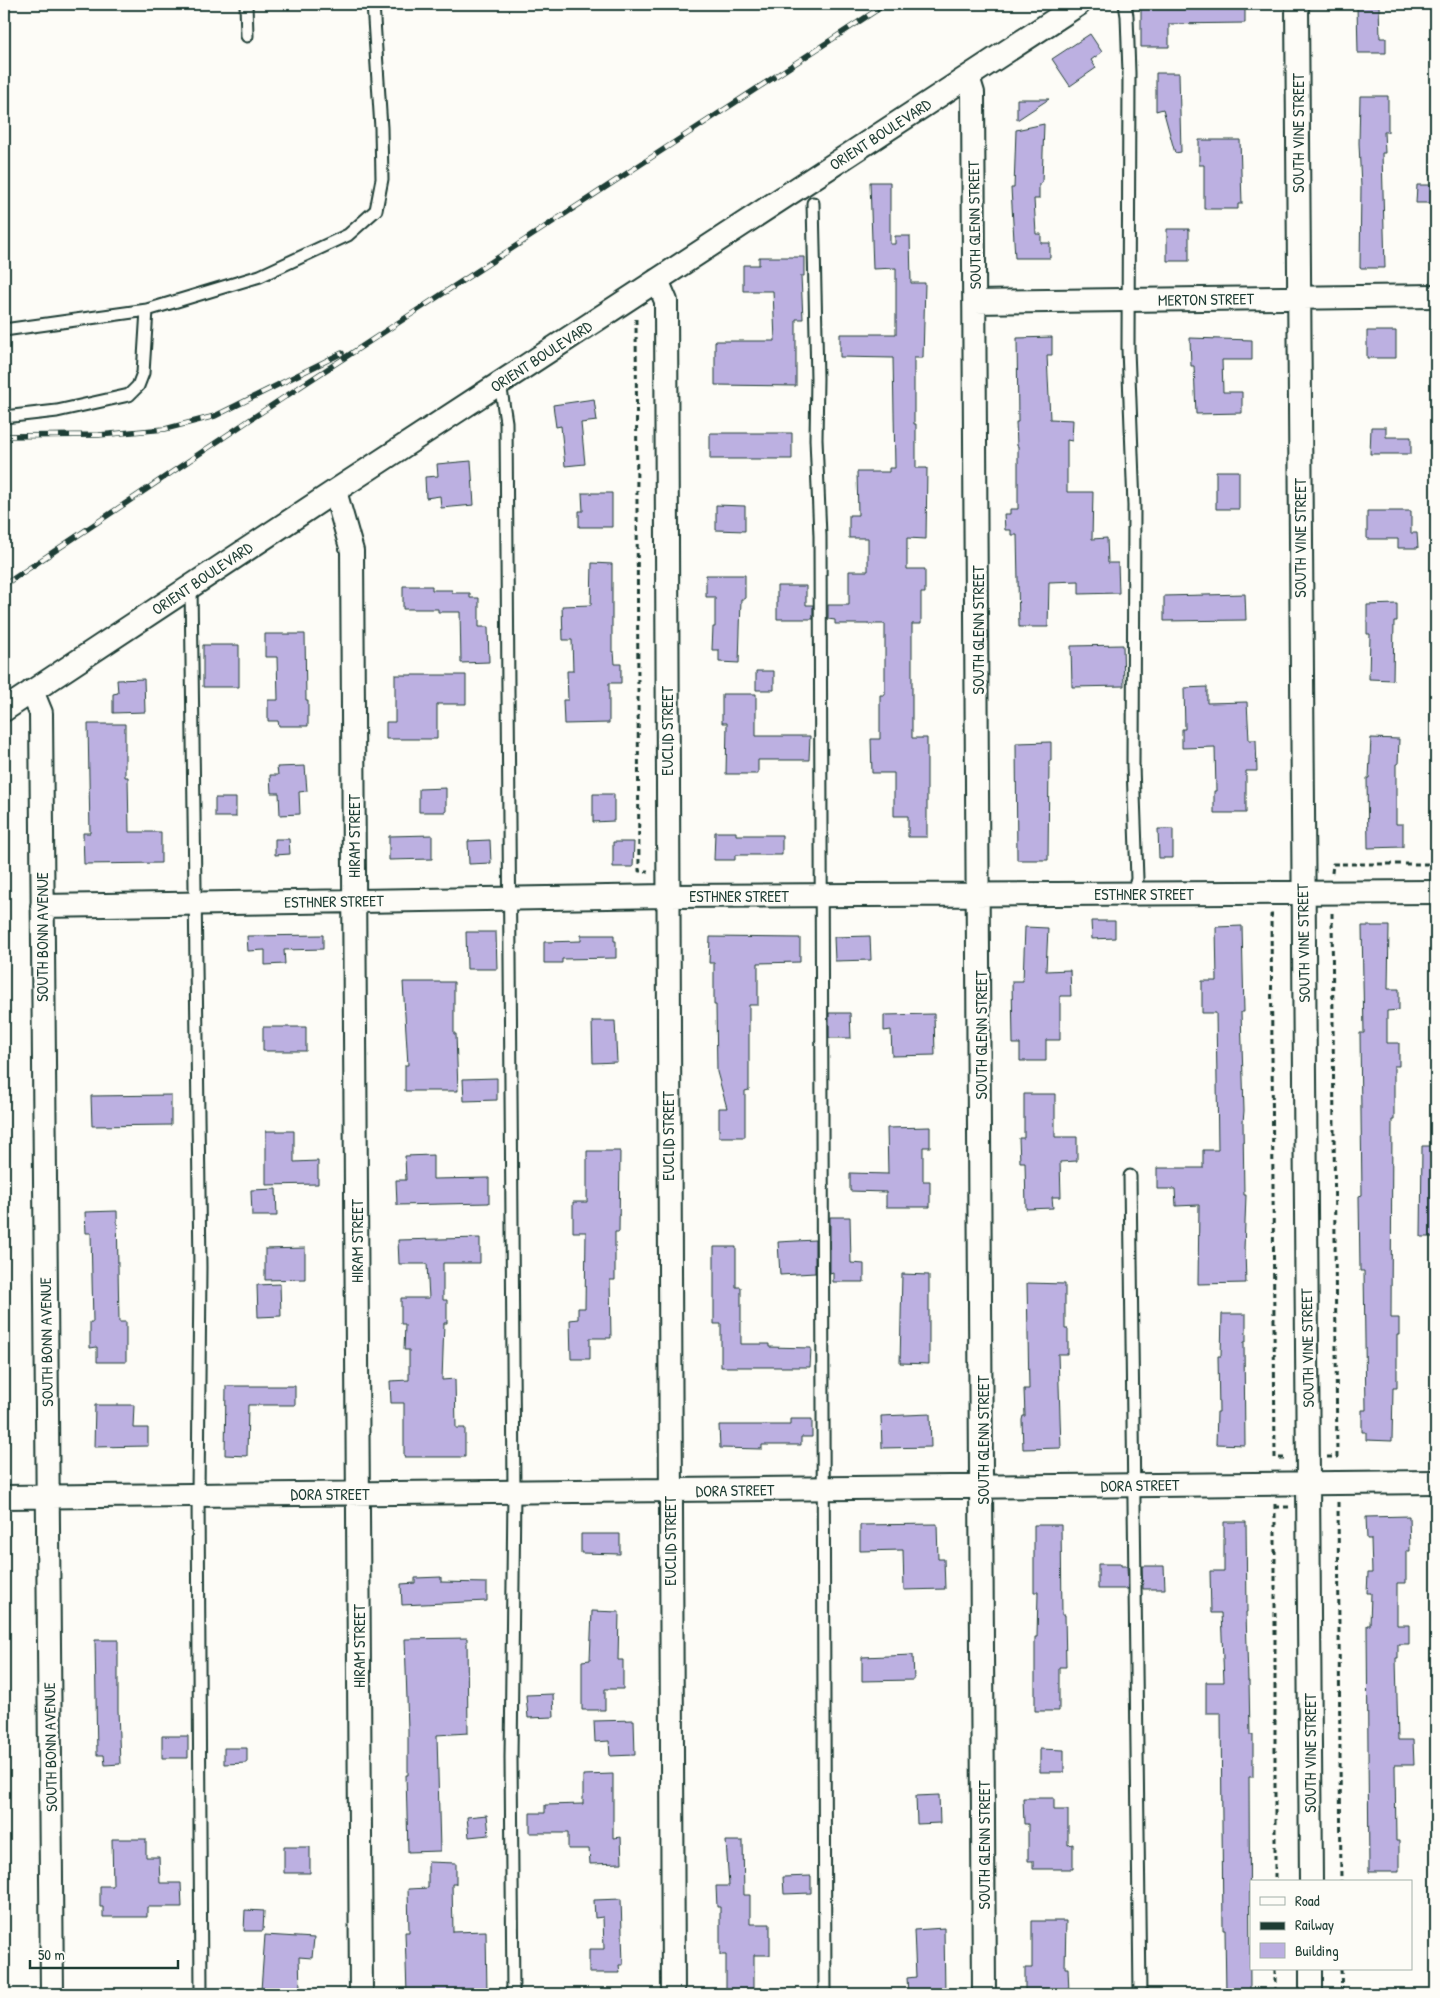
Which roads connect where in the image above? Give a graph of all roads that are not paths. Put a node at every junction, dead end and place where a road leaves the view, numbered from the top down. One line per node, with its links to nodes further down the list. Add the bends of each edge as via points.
1 (246, 4): 6 (lane)
2 (373, 4): 14 (lane, via 382,179 376,210 348,235 260,276)
3 (1079, 4): 7 (street, ORIENT BOULEVARD)
4 (1125, 4): 12 (lane, via 1129,73)
5 (1297, 4): 11 (street, SOUTH VINE STREET)
6 (247, 36)
7 (968, 77): 9 (street, ORIENT BOULEVARD); 13 (street, SOUTH GLENN STREET, via 973,93)
8 (813, 203): 26 (lane, via 820,536)
9 (657, 280): 16 (street, ORIENT BOULEVARD); 27 (street, EUCLID STREET, via 666,301)
10 (1436, 296): 11 (street, MERTON STREET)
11 (1298, 298): 12 (street, MERTON STREET); 23 (street, SOUTH VINE STREET)
12 (1128, 300): 13 (street, MERTON STREET); 25 (lane, via 1135,596 1133,766 1136,878)
13 (975, 302): 24 (street, SOUTH GLENN STREET)
14 (147, 310): 15 (lane); 17 (lane, via 143,373 138,386 129,395)
15 (4, 330)
16 (500, 383): 18 (street, ORIENT BOULEVARD); 28 (lane, via 506,422)
17 (4, 417)
18 (335, 491): 19 (street, ORIENT BOULEVARD); 29 (street, HIRAM STREET, via 352,551)
19 (191, 586): 20 (street, ORIENT BOULEVARD); 30 (lane)
20 (32, 691): 21 (street, ORIENT BOULEVARD); 31 (street, SOUTH BONN AVENUE, via 40,713)
21 (4, 710)
22 (1436, 892): 23 (street, ESTHNER STREET)
23 (1302, 893): 25 (street, ESTHNER STREET); 34 (street, SOUTH VINE STREET)
24 (980, 894): 25 (street, ESTHNER STREET); 26 (street, ESTHNER STREET); 36 (street, SOUTH GLENN STREET)
25 (1133, 894)
26 (820, 895): 27 (street, ESTHNER STREET); 37 (lane)
27 (667, 896): 28 (street, ESTHNER STREET); 38 (street, EUCLID STREET)
28 (509, 898): 29 (street, ESTHNER STREET); 39 (lane)
29 (355, 901): 30 (street, ESTHNER STREET); 40 (street, HIRAM STREET)
30 (195, 903): 31 (street, ESTHNER STREET); 41 (lane, via 200,1267)
31 (42, 906): 43 (street, SOUTH BONN AVENUE)
32 (1130, 1176): 35 (lane)
33 (1436, 1482): 34 (street, DORA STREET)
34 (1308, 1483): 35 (street, DORA STREET); 44 (street, SOUTH VINE STREET)
35 (1133, 1485): 36 (street, DORA STREET); 53 (lane)
36 (984, 1488): 37 (street, DORA STREET); 52 (street, SOUTH GLENN STREET)
37 (824, 1490): 38 (street, DORA STREET); 51 (lane)
38 (670, 1491): 39 (street, DORA STREET); 50 (street, EUCLID STREET)
39 (514, 1492): 40 (street, DORA STREET); 49 (lane)
40 (358, 1494): 41 (street, DORA STREET); 48 (street, HIRAM STREET)
41 (198, 1495): 43 (street, DORA STREET); 47 (lane)
42 (4, 1497): 43 (street, DORA STREET)
43 (48, 1497): 46 (street, SOUTH BONN AVENUE)
44 (1311, 1880)
45 (1311, 1970): 54 (street)
46 (52, 1994)
47 (201, 1994)
48 (360, 1994)
49 (513, 1994)
50 (673, 1994)
51 (825, 1994)
52 (984, 1994)
53 (1140, 1994)
54 (1311, 1994)

